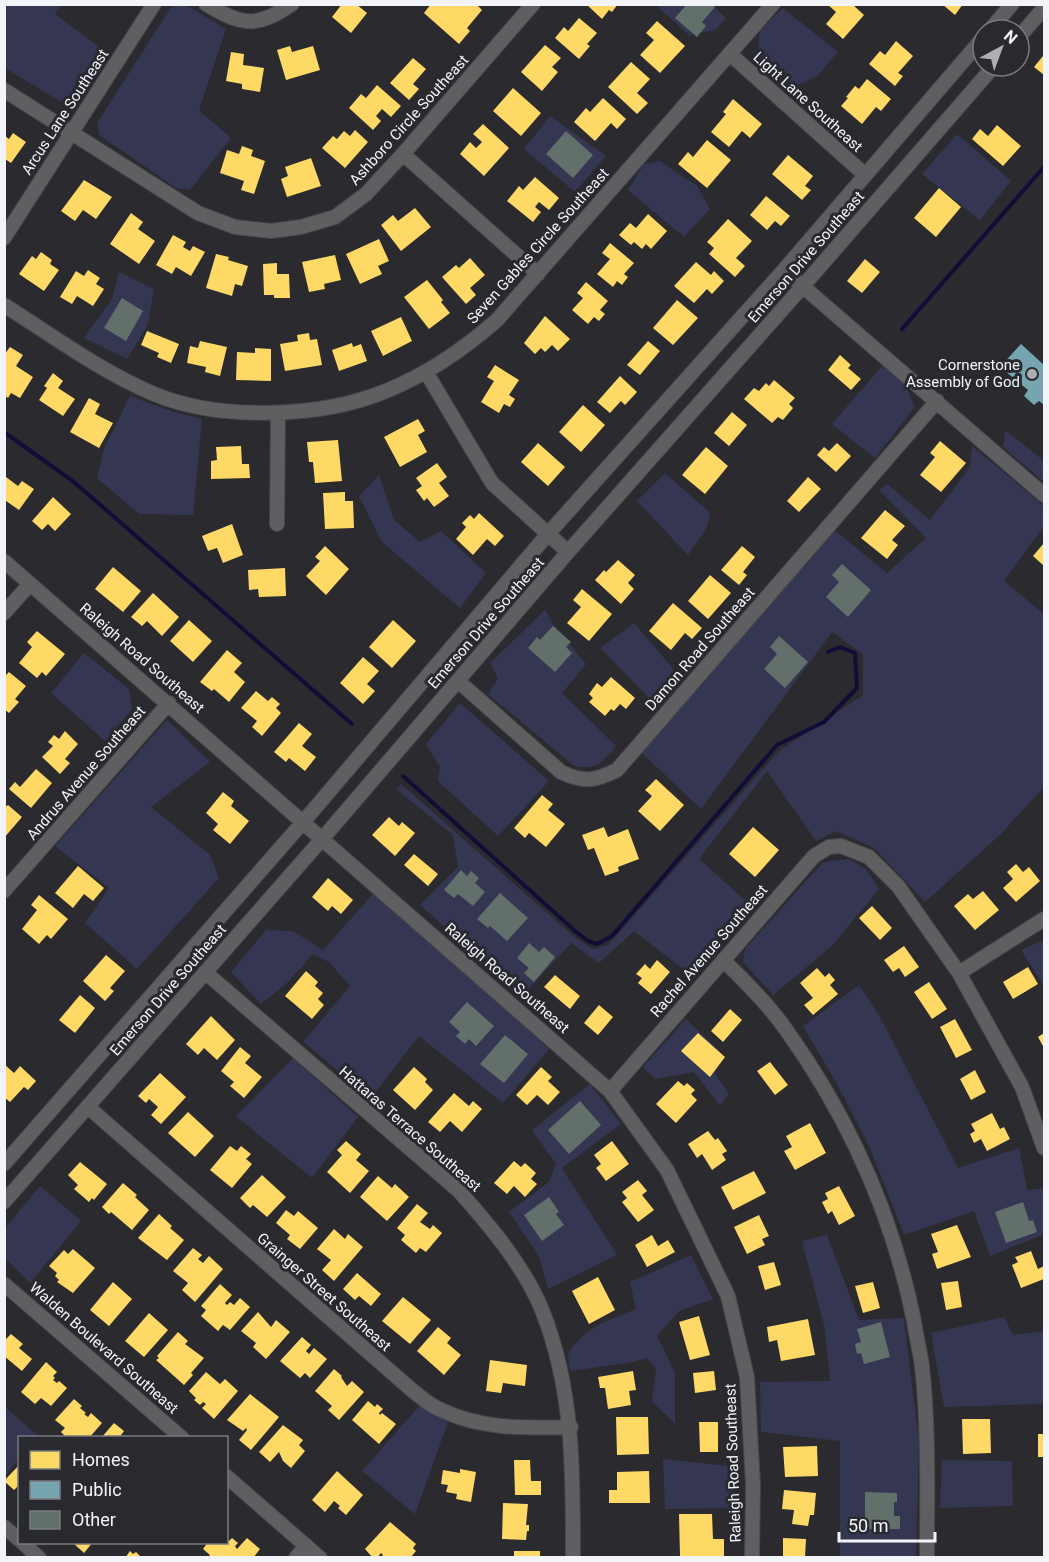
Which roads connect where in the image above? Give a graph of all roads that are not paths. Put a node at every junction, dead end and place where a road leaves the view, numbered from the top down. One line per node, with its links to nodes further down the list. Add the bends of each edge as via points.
1 (154, 4): 14 (street, Arcus Lane Southeast)
2 (206, 4): 3 (street, via 229,18 251,22 273,17)
3 (292, 4)
4 (533, 4): 15 (street, Ashboro Circle Southeast)
5 (773, 4): 11 (street, Seven Gables Circle Southeast)
6 (1012, 4): 8 (street)
7 (1044, 8): 9 (street)
8 (1000, 18)
9 (1031, 23)
10 (971, 52): 16 (street, Emerson Drive Southeast)
11 (730, 54): 16 (street, Light Lane Southeast); 19 (street, Seven Gables Circle Southeast)
12 (984, 78): 20 (street, Emerson Drive Southeast)
13 (4, 90): 14 (street, Ashboro Circle Southeast)
14 (72, 133): 15 (street, Ashboro Circle Southeast, via 198,213 235,227 271,231 335,217 366,194); 17 (street, Arcus Lane Southeast)
15 (403, 154): 19 (street)
16 (864, 174): 18 (street, Emerson Drive Southeast)
17 (4, 237)
18 (784, 270): 20 (street); 27 (street, Emerson Drive Southeast)
19 (538, 274): 22 (street, Seven Gables Circle Southeast, via 497,320 468,345)
20 (803, 286): 23 (street); 28 (street, Emerson Drive Southeast)
21 (4, 305): 24 (street, Seven Gables Circle Southeast, via 108,372 155,394 232,412)
22 (426, 372): 24 (street, Seven Gables Circle Southeast, via 386,392 348,403); 27 (street, via 492,483)
23 (937, 401): 25 (street); 32 (street, Damon Road Southeast, via 617,770 598,779 577,780 561,772)
24 (278, 413): 26 (street)
25 (1044, 495)
26 (277, 524)
27 (547, 534): 28 (street); 34 (street, Emerson Drive Southeast)
28 (568, 552): 32 (street, Emerson Drive Southeast)
29 (4, 561): 30 (street, Raleigh Road Southeast)
30 (30, 584): 31 (street); 33 (street, Raleigh Road Southeast)
31 (4, 613)
32 (458, 681): 35 (street, Emerson Drive Southeast)
33 (169, 703): 34 (street, Raleigh Road Southeast); 36 (street, Andrus Avenue Southeast)
34 (304, 821): 35 (street, Raleigh Road Southeast); 44 (street, Emerson Drive Southeast)
35 (323, 838): 39 (street, Emerson Drive Southeast); 41 (street, Raleigh Road Southeast)
36 (4, 891)
37 (1044, 920): 40 (street)
38 (723, 960): 40 (street, Rachel Avenue Southeast, via 814,856 829,847 842,846 868,857 898,886); 41 (street, Rachel Avenue Southeast); 59 (street, via 786,1029 818,1077 882,1206 906,1283 922,1364 927,1423)
39 (205, 972): 42 (street, Emerson Drive Southeast); 47 (street, Hattaras Terrace Southeast, via 459,1191 488,1223 542,1309 562,1374)
40 (959, 973): 43 (street, via 1022,1087)
41 (610, 1091): 58 (street, Raleigh Road Southeast, via 668,1170 728,1296 747,1377)
42 (88, 1107): 45 (street, Emerson Drive Southeast); 47 (street, Grainger Street Southeast, via 413,1391 439,1409 476,1423 514,1429)
43 (1044, 1148)
44 (4, 1164)
45 (4, 1202)
46 (4, 1284): 48 (street, Walden Boulevard Southeast)
47 (571, 1427): 57 (street, Hattaras Terrace Southeast)
48 (181, 1436)
49 (228, 1478): 53 (street)
50 (4, 1527): 51 (street)
51 (18, 1539)
52 (24, 1544): 54 (street)
53 (306, 1545): 55 (street); 56 (street)
54 (39, 1557)
55 (296, 1557)
56 (320, 1557)
57 (573, 1557)
58 (752, 1557)
59 (927, 1557)

